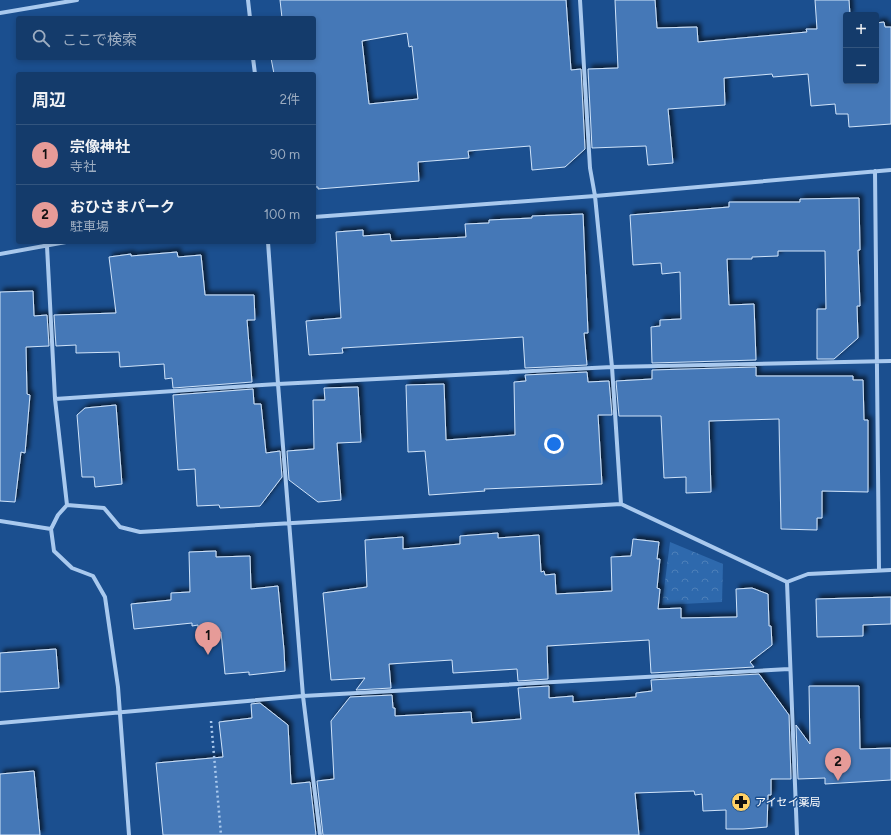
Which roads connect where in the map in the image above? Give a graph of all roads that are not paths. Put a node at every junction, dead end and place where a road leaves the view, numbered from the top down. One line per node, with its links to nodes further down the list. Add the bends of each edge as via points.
1 (77, 0): 4 (street)
2 (248, 0): 5 (street)
3 (580, 0): 10 (street)
4 (0, 13)
5 (250, 16)
6 (253, 60): 7 (street)
7 (254, 72)
8 (891, 170): 9 (street)
9 (875, 171): 10 (street); 16 (street)
10 (594, 196): 11 (street); 18 (street)
11 (316, 217)
12 (56, 244): 14 (street)
13 (268, 244): 19 (street)
14 (46, 246): 15 (street); 20 (street)
15 (0, 254)
16 (877, 361): 17 (street); 18 (street); 26 (street)
17 (891, 361)
18 (612, 368): 19 (street); 21 (street)
19 (278, 384): 20 (street); 24 (street)
20 (55, 400): 22 (street)
21 (621, 504): 24 (street); 28 (street)
22 (67, 505): 24 (street, via 104,508 120,527 140,532); 25 (street)
23 (0, 521): 25 (street)
24 (289, 523): 30 (street)
25 (51, 529): 31 (street, via 54,551 72,568 93,576 106,597)
26 (879, 570): 27 (street); 28 (street, via 808,574)
27 (891, 570)
28 (786, 582): 29 (street)
29 (789, 669): 30 (street); 35 (street)
30 (303, 696): 31 (street); 34 (street)
31 (120, 713): 32 (street); 33 (street)
32 (0, 723)
33 (129, 835)
34 (320, 835)
35 (796, 835)

